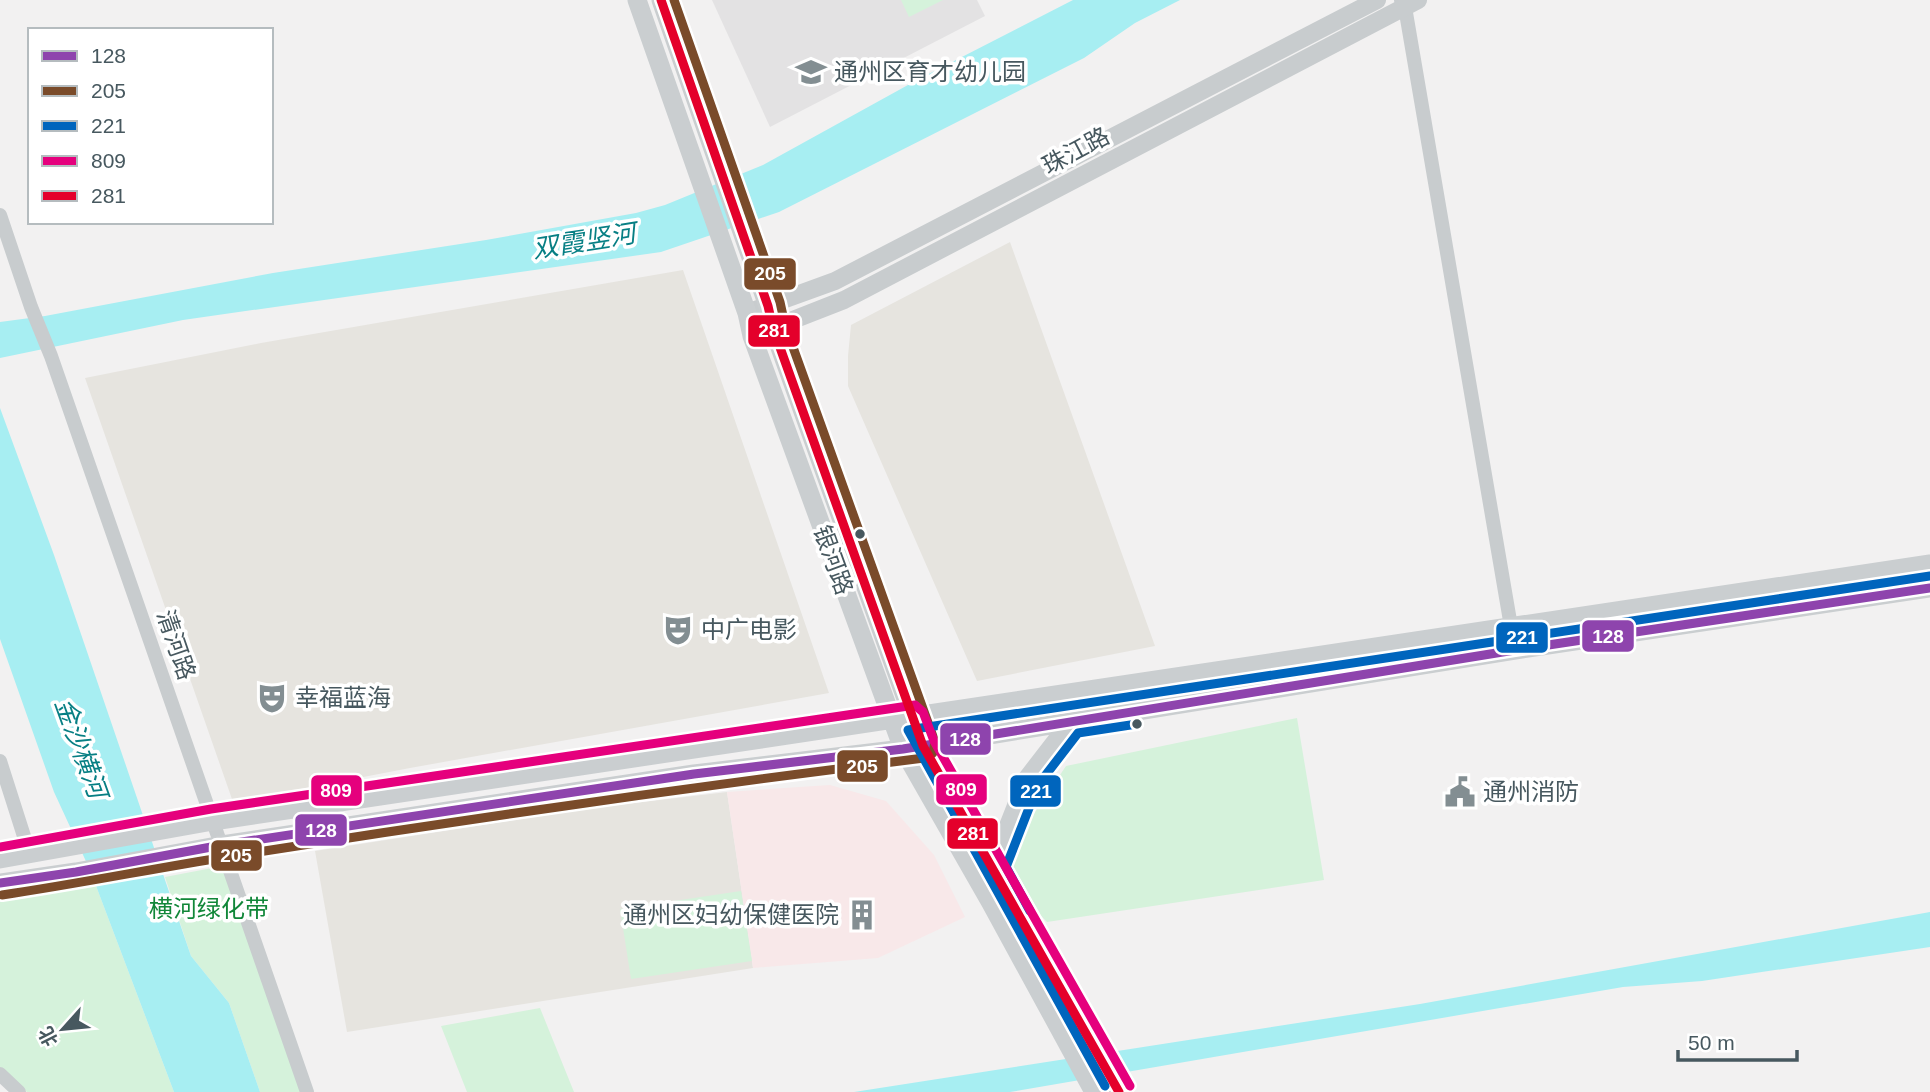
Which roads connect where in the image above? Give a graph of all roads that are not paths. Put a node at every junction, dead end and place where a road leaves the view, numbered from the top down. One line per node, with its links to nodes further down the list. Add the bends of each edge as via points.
1 (638, 0): 7 (main road, 银河路)
2 (661, 0): 6 (main road, 银河路)
3 (1377, 0): 6 (street, 珠江路, via 835,281)
4 (1408, 2): 8 (street, 珠江路, via 844,300); 12 (street)
5 (0, 215): 20 (street, 清河路)
6 (768, 306): 7 (street, 珠江路); 8 (main road, 银河路)
7 (747, 313): 9 (main road, 银河路)
8 (773, 328): 9 (street, 珠江路); 14 (main road, 银河路)
9 (752, 336): 15 (main road, 银河路)
10 (1930, 564): 12 (main road)
11 (1930, 588): 13 (main road)
12 (1511, 626): 13 (street); 14 (main road)
13 (1515, 650): 16 (main road)
14 (912, 717): 15 (main road); 17 (main road, 银河路)
15 (891, 720): 18 (main road, 银河路); 20 (main road)
16 (1071, 722): 17 (main road); 24 (main road, via 1027,779)
17 (923, 746): 18 (main road); 24 (main road, 银河路)
18 (903, 749): 21 (main road, via 694,774); 29 (main road, 银河路)
19 (0, 761): 22 (street)
20 (213, 821): 21 (street, 清河路); 22 (main road)
21 (222, 845): 25 (main road); 28 (street, 清河路)
22 (30, 855): 23 (main road)
23 (0, 859)
24 (992, 868): 30 (main road, 银河路)
25 (0, 883)
26 (0, 1074): 27 (street)
27 (19, 1092)
28 (307, 1092)
29 (1094, 1092)
30 (1119, 1092)

